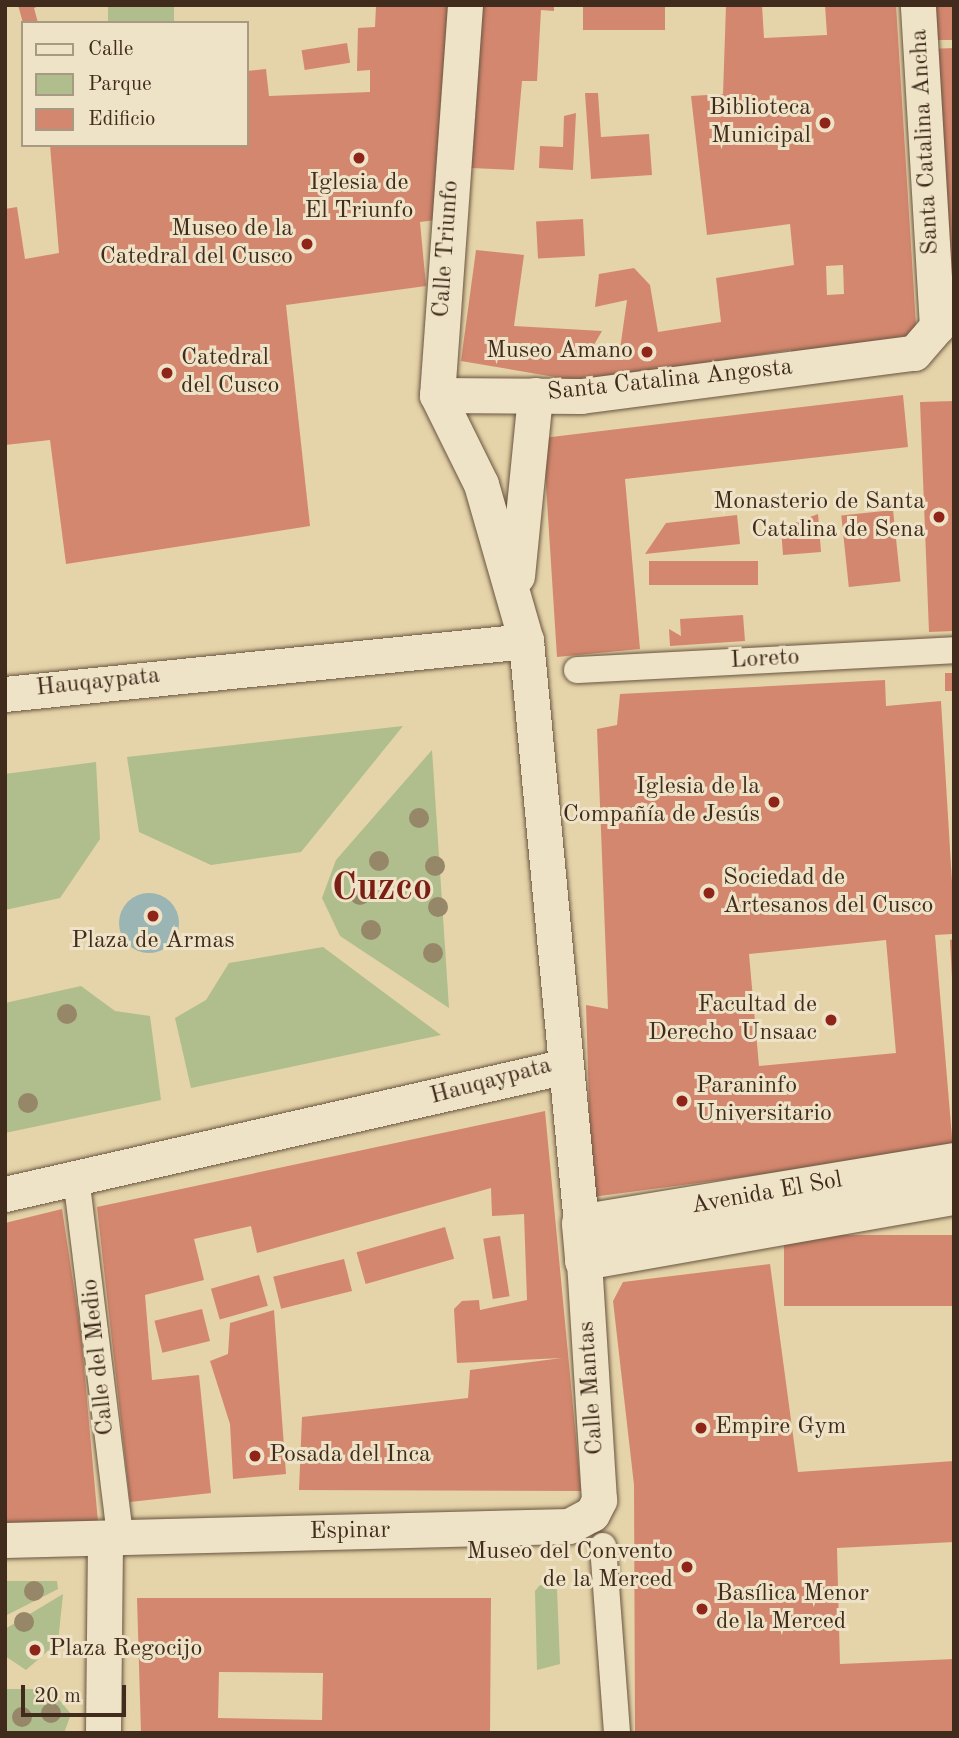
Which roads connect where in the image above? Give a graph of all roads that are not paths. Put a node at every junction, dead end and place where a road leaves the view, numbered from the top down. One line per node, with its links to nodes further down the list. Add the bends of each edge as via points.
1 (465, 5): 4 (street, Calle Triunfo)
2 (918, 5): 3 (street, Santa Catalina Ancha, via 937,327)
3 (914, 353): 5 (street, Santa Catalina Angosta, via 581,396)
4 (437, 395): 5 (street); 6 (street, via 481,484)
5 (535, 395): 6 (street, Santa Catalina Angosta)
6 (516, 588): 7 (street, Hauqaypata)
7 (526, 640): 10 (street, Hauqaypata); 11 (street, Hauqaypata)
8 (954, 650): 9 (street, Loreto)
9 (577, 670)
10 (5, 694)
11 (562, 1067): 13 (street, Hauqaypata); 16 (street)
12 (954, 1162): 16 (street, Avenida El Sol)
13 (76, 1177): 14 (street, Hauqaypata); 18 (street, Calle del Medio)
14 (5, 1194)
15 (954, 1196): 16 (street, Avenida El Sol)
16 (582, 1242): 17 (street, Calle Mantas)
17 (598, 1530): 18 (street, Espinar, via 569,1526); 21 (street, Calle Mantas)
18 (113, 1538): 19 (street, Espinar); 20 (street)
19 (5, 1540)
20 (103, 1733)
21 (617, 1733)

